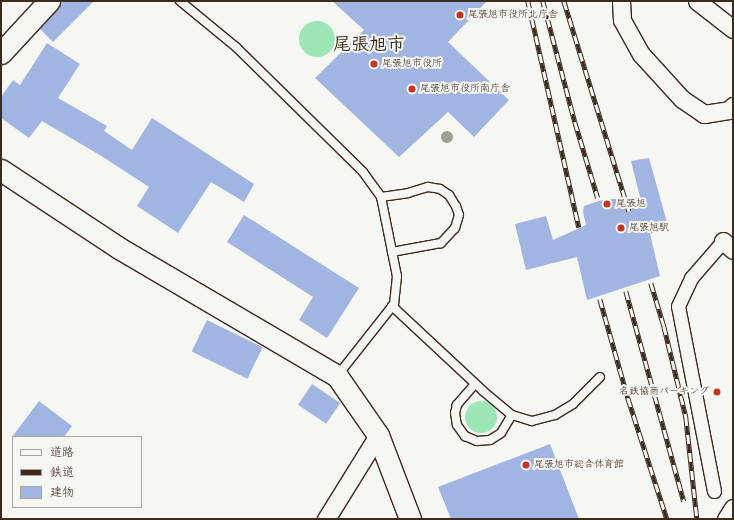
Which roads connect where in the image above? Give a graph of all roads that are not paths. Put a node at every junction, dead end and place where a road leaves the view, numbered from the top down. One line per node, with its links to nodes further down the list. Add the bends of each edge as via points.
1 (49, 1): 6 (street)
2 (180, 1): 9 (lane, via 236,47 363,172)
3 (621, 1): 7 (street, via 622,20 641,54 682,99 704,114 729,110)
4 (697, 1): 5 (street)
5 (733, 29)
6 (1, 53)
7 (733, 106)
8 (1, 170): 13 (street, via 119,248)
9 (381, 197): 11 (lane); 11 (lane, via 428,188 440,190 449,195 459,215 455,228 441,242)
10 (728, 245): 18 (street, via 691,278 678,306)
11 (392, 252): 12 (lane, via 397,276)
12 (392, 306): 13 (lane); 15 (lane)
13 (337, 376): 17 (street)
14 (600, 377): 16 (lane, via 573,404 555,415 532,421)
15 (475, 384): 16 (lane); 16 (lane, via 457,405 455,413 457,425 465,436 477,441 490,440 501,433)
16 (512, 415)
17 (378, 435): 20 (street); 21 (street)
18 (714, 491)
19 (733, 508): 22 (street)
20 (326, 519)
21 (410, 519)
22 (726, 519)

